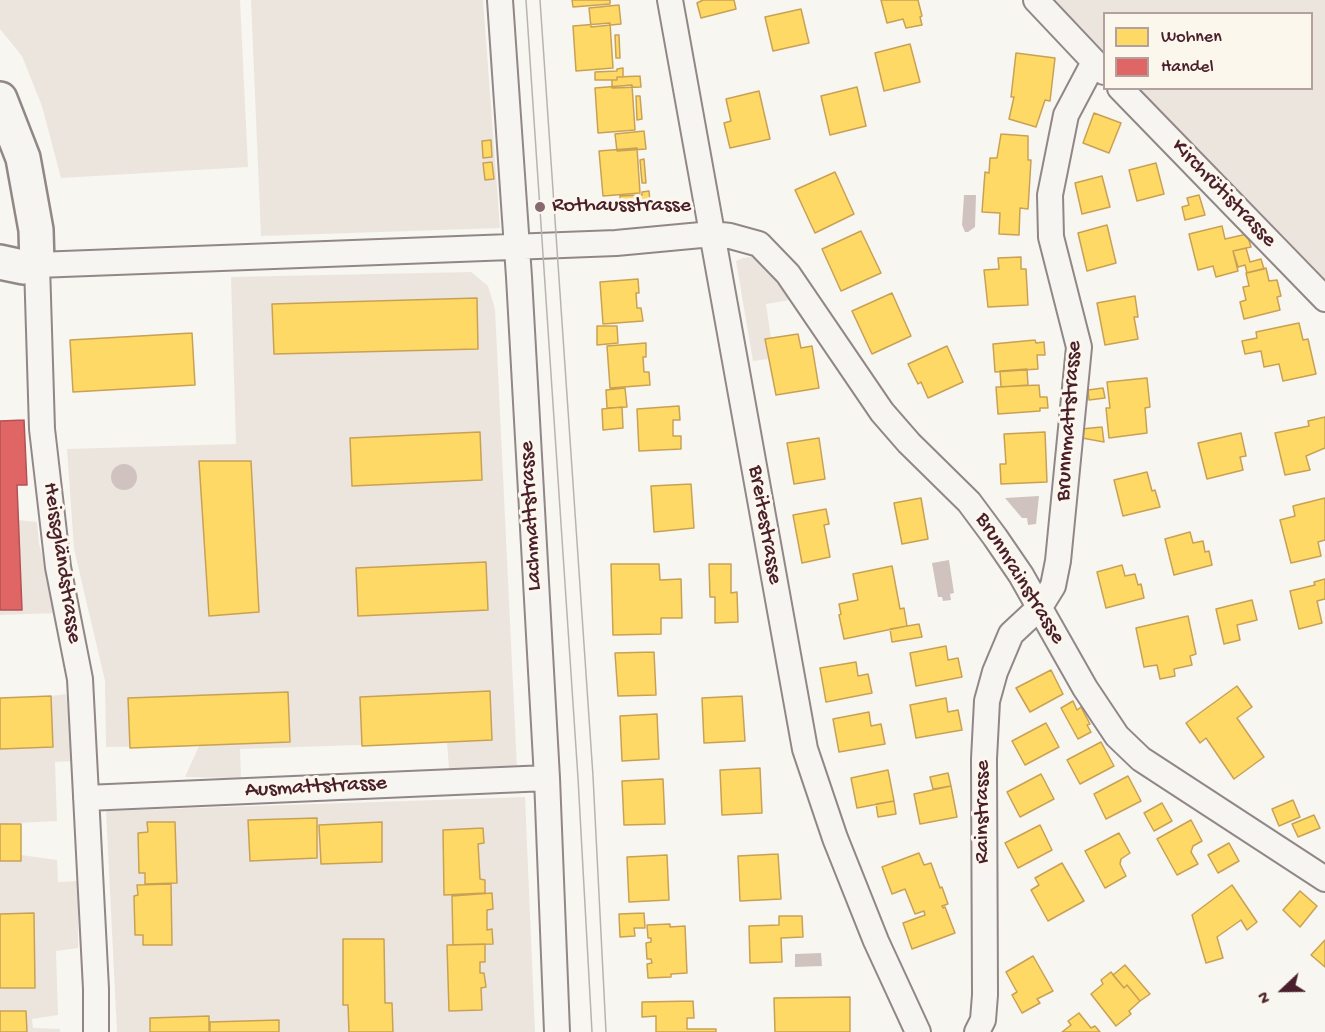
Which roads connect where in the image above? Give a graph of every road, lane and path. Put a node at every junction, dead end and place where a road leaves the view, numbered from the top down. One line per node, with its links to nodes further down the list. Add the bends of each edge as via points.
1 (500, 0): 8 (street, Lachmattstrasse)
2 (670, 0): 7 (street, Breitestrasse)
3 (1036, 0): 4 (street)
4 (1099, 67): 11 (street, Brunnmattstrasse, via 1066,114 1050,195 1051,237 1079,347 1058,561 1053,586)
5 (1122, 90): 10 (street, Kirchrütistrasse)
6 (0, 99): 9 (street, Heissgländstrasse, via 23,158 36,230)
7 (712, 234): 8 (street); 11 (street, Brunnrainstrasse, via 759,244 788,274 882,412 969,502); 17 (street, Breitestrasse, via 805,749 867,921)
8 (517, 247): 9 (street); 12 (street, Lachmattstrasse)
9 (15, 268): 13 (street, Heissgländstrasse, via 42,429 58,567 80,679)
10 (1325, 299)
11 (1040, 607): 14 (street, Brunnrainstrasse, via 1085,688 1117,736 1141,759); 18 (street, Rainstrasse, via 1011,634 987,701 985,995 983,1020)
12 (547, 778): 13 (street, Ausmattstrasse); 16 (street, Lachmattstrasse)
13 (86, 798): 15 (street, Heissgländstrasse)
14 (1325, 879)
15 (96, 1032)
16 (557, 1032)
17 (918, 1032)
18 (977, 1032)

